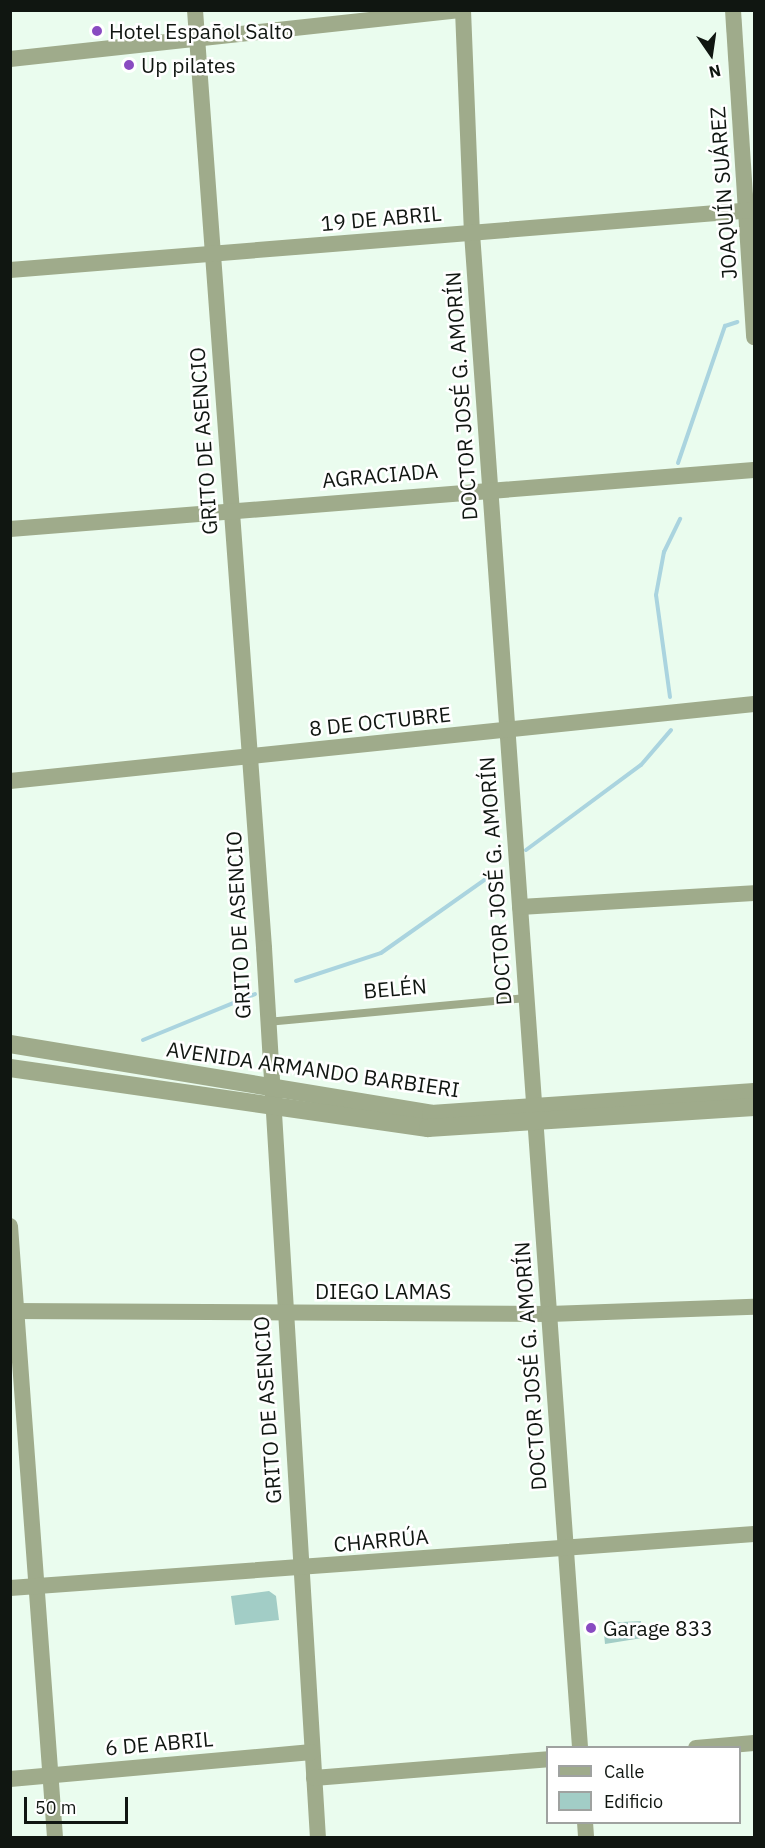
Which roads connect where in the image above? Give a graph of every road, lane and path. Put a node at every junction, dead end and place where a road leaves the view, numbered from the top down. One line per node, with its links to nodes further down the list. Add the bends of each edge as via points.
1 (195, 10): 4 (street, GRITO DE ASENCIO)
2 (462, 10): 4 (street); 7 (street, DOCTOR JOSÉ G. AMORÍN)
3 (733, 10): 6 (street, JOAQUÍN SUÁREZ)
4 (197, 39): 5 (street); 8 (street, GRITO DE ASENCIO)
5 (10, 59)
6 (751, 210): 7 (street, 19 DE ABRIL); 10 (street, JOAQUÍN SUÁREZ)
7 (472, 233): 8 (street, 19 DE ABRIL); 12 (street, DOCTOR JOSÉ G. AMORÍN)
8 (213, 255): 9 (street, 19 DE ABRIL); 13 (street, GRITO DE ASENCIO)
9 (10, 270)
10 (754, 338)
11 (754, 470): 12 (street, AGRACIADA)
12 (490, 488): 13 (street, AGRACIADA); 16 (street, DOCTOR JOSÉ G. AMORÍN)
13 (230, 512): 14 (street, AGRACIADA); 17 (street, GRITO DE ASENCIO)
14 (10, 529)
15 (754, 704): 16 (street, 8 DE OCTUBRE)
16 (507, 730): 17 (street, 8 DE OCTUBRE); 20 (street, DOCTOR JOSÉ G. AMORÍN)
17 (250, 757): 18 (street, 8 DE OCTUBRE); 22 (street, GRITO DE ASENCIO)
18 (10, 781)
19 (754, 893): 20 (street)
20 (520, 907): 21 (street, DOCTOR JOSÉ G. AMORÍN)
21 (526, 998): 22 (lane, BELÉN); 29 (street, DOCTOR JOSÉ G. AMORÍN)
22 (267, 1022): 25 (street, GRITO DE ASENCIO)
23 (10, 1044): 25 (street, AVENIDA ARMANDO BARBIERI)
24 (10, 1068): 28 (street, AVENIDA ARMANDO BARBIERI)
25 (269, 1089): 28 (street, GRITO DE ASENCIO); 29 (street, AVENIDA ARMANDO BARBIERI, via 430,1114)
26 (754, 1092): 29 (street, AVENIDA ARMANDO BARBIERI)
27 (754, 1107): 29 (street, AVENIDA ARMANDO BARBIERI)
28 (271, 1108): 29 (street, AVENIDA ARMANDO BARBIERI, via 428,1128); 33 (street, GRITO DE ASENCIO)
29 (535, 1117): 34 (street, DOCTOR JOSÉ G. AMORÍN)
30 (10, 1226): 32 (street)
31 (754, 1307): 34 (street, DIEGO LAMAS)
32 (14, 1311): 33 (street, DIEGO LAMAS); 38 (street)
33 (283, 1313): 34 (street, DIEGO LAMAS); 37 (street, GRITO DE ASENCIO)
34 (549, 1314): 36 (street, DOCTOR JOSÉ G. AMORÍN)
35 (754, 1534): 36 (street, CHARRÚA)
36 (566, 1547): 37 (street, CHARRÚA); 41 (street, DOCTOR JOSÉ G. AMORÍN)
37 (300, 1570): 38 (street, CHARRÚA); 43 (street, GRITO DE ASENCIO)
38 (39, 1586): 39 (street, CHARRÚA); 45 (street)
39 (10, 1588)
40 (754, 1743): 42 (street)
41 (580, 1746)
42 (719, 1746)
43 (312, 1752): 45 (street, 6 DE ABRIL); 46 (street, GRITO DE ASENCIO)
44 (546, 1760): 46 (street)
45 (51, 1775): 47 (street, 6 DE ABRIL); 48 (street)
46 (314, 1778): 49 (street, GRITO DE ASENCIO)
47 (10, 1779)
48 (55, 1838)
49 (318, 1838)

